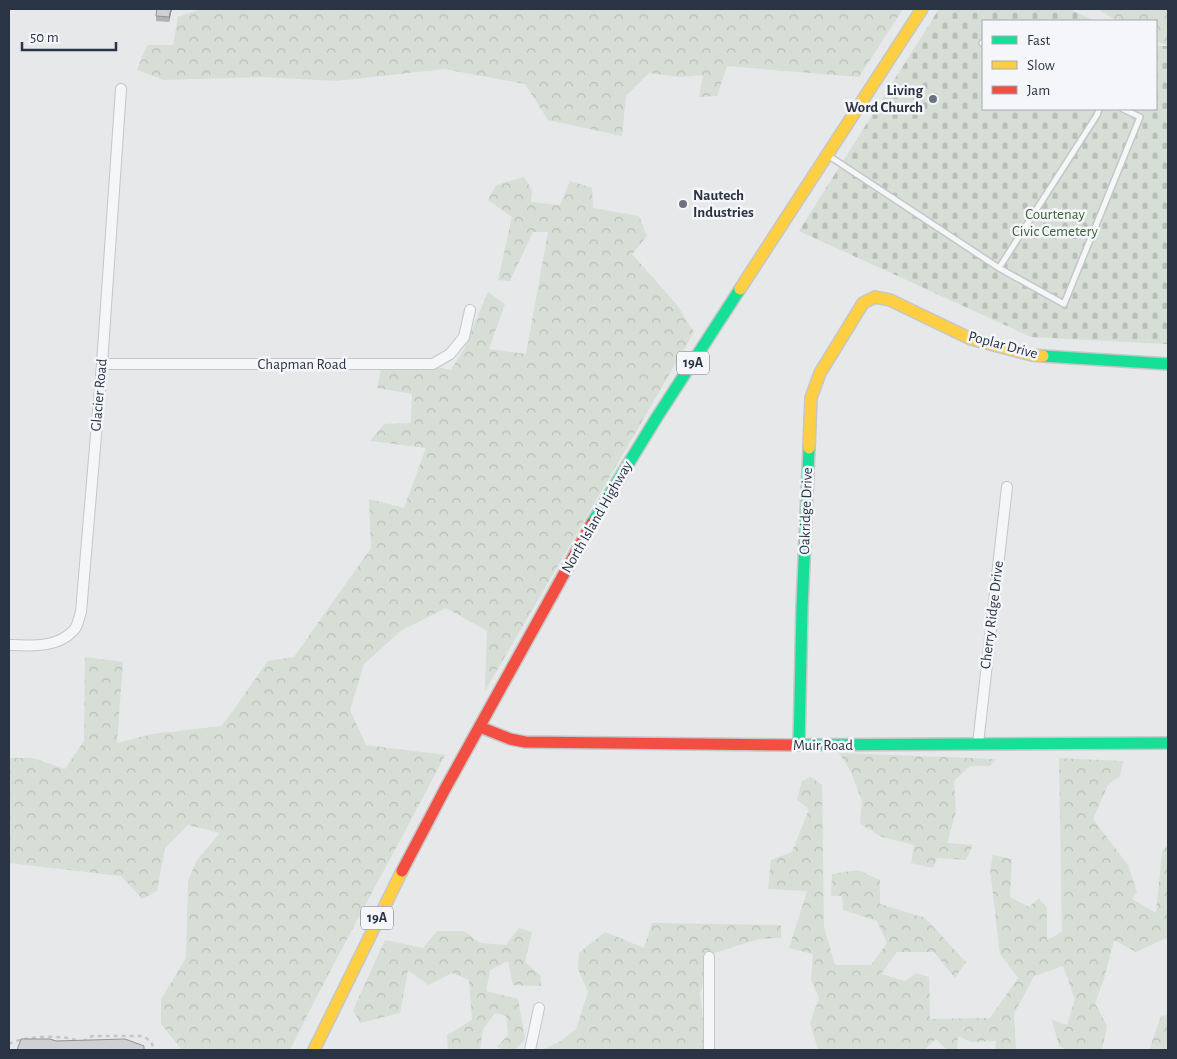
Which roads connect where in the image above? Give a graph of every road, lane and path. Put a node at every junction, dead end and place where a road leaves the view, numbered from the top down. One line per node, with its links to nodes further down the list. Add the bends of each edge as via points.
1 (922, 9): 5 (street, North Island Highway / 19A)
2 (120, 90): 9 (street, Glacier Road)
3 (1099, 110): 6 (lane)
4 (1125, 110): 6 (lane, via 1140,117 1064,304)
5 (827, 154): 6 (lane); 13 (street, North Island Highway / 19A, via 597,515)
6 (999, 268)
7 (874, 297): 10 (street, Poplar Drive, via 890,300 971,339 1032,355); 16 (street, Oakridge Drive, via 863,303 820,372 811,398)
8 (470, 310): 9 (street, Chapman Road, via 464,338 450,354 433,364)
9 (102, 364): 12 (street, Glacier Road, via 81,612 75,630 61,640 40,646)
10 (1168, 364)
11 (1007, 487): 15 (street, Cherry Ridge Drive)
12 (9, 646)
13 (480, 726): 16 (street, Muir Road, via 525,742); 21 (street, North Island Highway / 19A, via 384,903)
14 (1168, 743): 15 (street, Muir Road)
15 (978, 744): 16 (street, Muir Road)
16 (799, 745)
17 (709, 957): 23 (street)
18 (539, 1008): 22 (street)
19 (9, 1044): 20 (path, via 33,1038 84,1041 92,1036 137,1036 148,1039)
20 (154, 1050)
21 (314, 1050)
22 (530, 1050)
23 (709, 1050)

